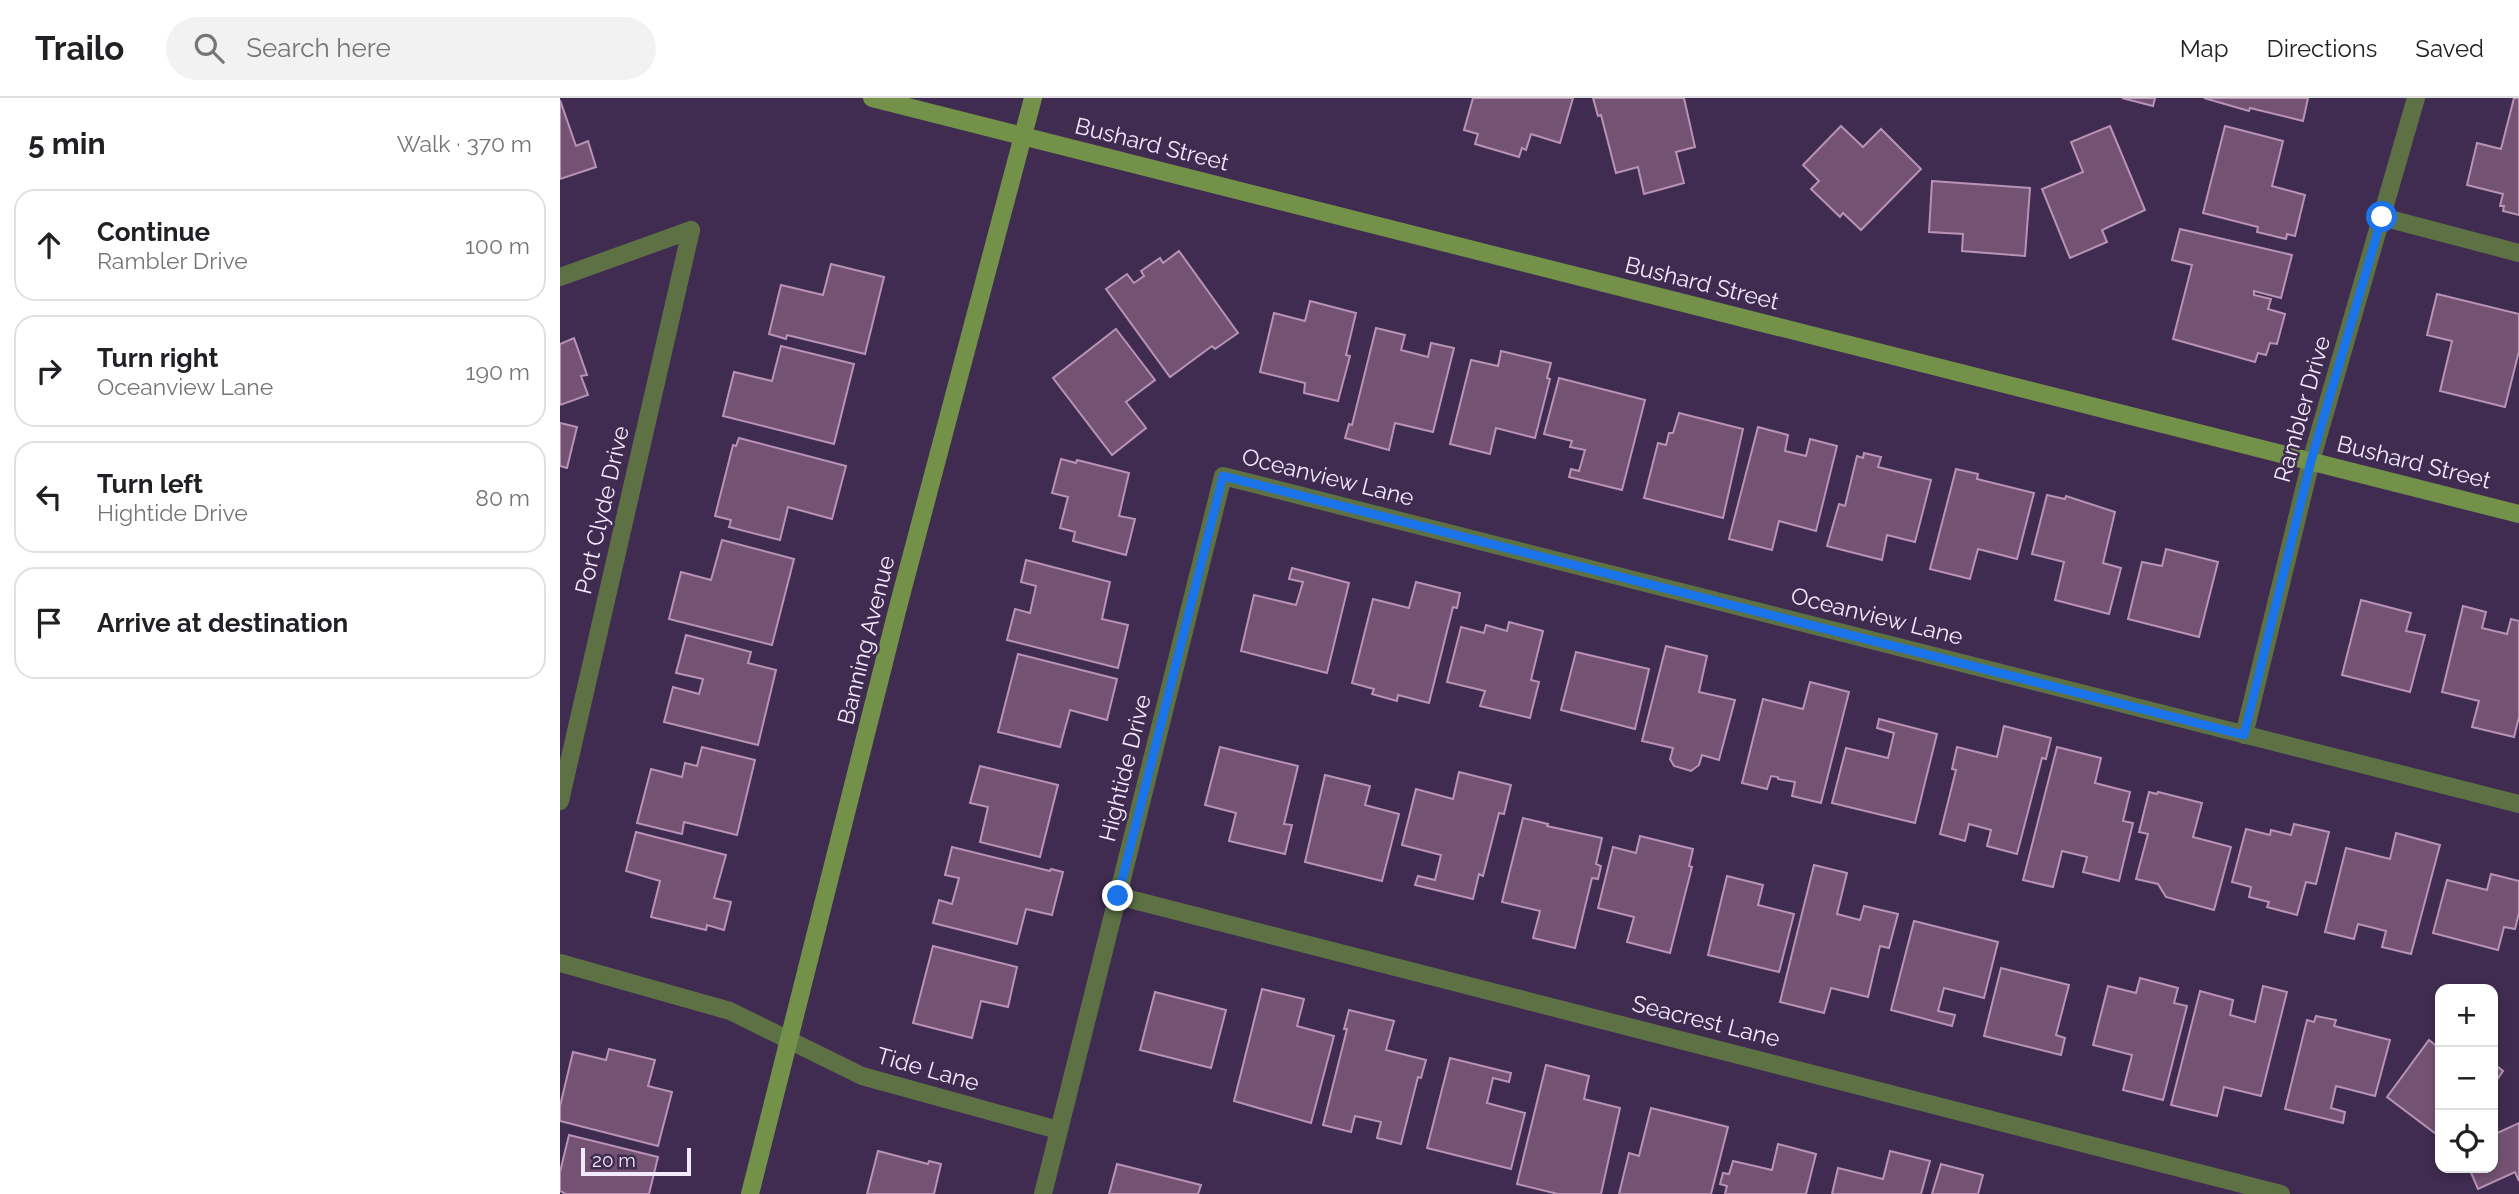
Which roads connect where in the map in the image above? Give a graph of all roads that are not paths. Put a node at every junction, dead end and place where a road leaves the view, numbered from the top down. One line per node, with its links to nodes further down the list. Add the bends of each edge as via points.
1 (873, 98): 4 (street, Bushard Street)
2 (1033, 98): 4 (street, Banning Avenue)
3 (2416, 98): 5 (street, Rambler Drive)
4 (1023, 136): 8 (street, Bushard Street); 16 (street, Banning Avenue)
5 (2382, 217): 6 (street); 8 (street, Rambler Drive)
6 (2519, 253)
7 (560, 277): 12 (street, Port Clyde Drive, via 691,230)
8 (2311, 461): 10 (street, Bushard Street); 11 (street, Rambler Drive)
9 (1223, 476): 11 (street, Oceanview Lane); 14 (street, Hightide Drive)
10 (2519, 514)
11 (2244, 735): 13 (street, Oceanview Lane)
12 (560, 801)
13 (2519, 804)
14 (1118, 896): 17 (street, Hightide Drive); 20 (street, Seacrest Lane)
15 (560, 963): 16 (street, Tide Lane, via 730,1011)
16 (789, 1041): 17 (street, Tide Lane, via 862,1076); 18 (street, Banning Avenue)
17 (1058, 1130): 19 (street, Hightide Drive)
18 (750, 1194)
19 (1043, 1194)
20 (2281, 1194)

